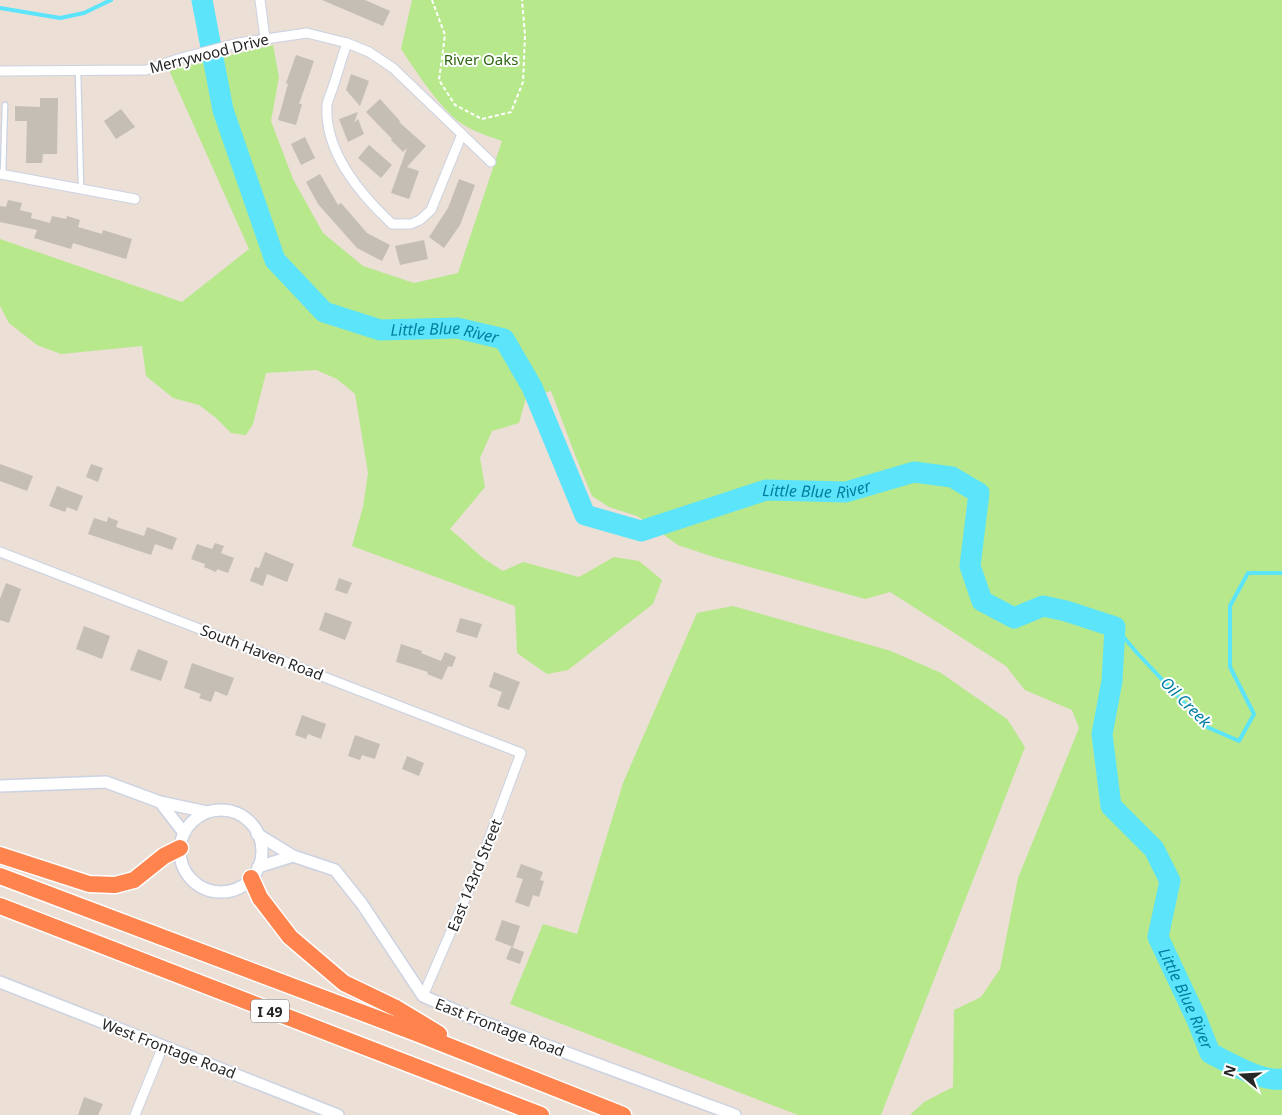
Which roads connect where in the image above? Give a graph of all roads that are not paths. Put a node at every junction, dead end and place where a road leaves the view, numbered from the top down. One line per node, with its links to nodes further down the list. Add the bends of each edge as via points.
1 (260, 0): 2 (street)
2 (265, 38): 3 (street, Merrywood Drive, via 307,33); 4 (street, Merrywood Drive, via 146,70)
3 (347, 43): 7 (street, Merrywood Drive, via 369,52 393,68); 7 (street, via 327,104 328,131 353,182 392,224 411,224 431,210)
4 (78, 70): 5 (street, Merrywood Drive); 10 (lane)
5 (0, 71)
6 (5, 106): 9 (lane)
7 (462, 134): 8 (street, Merrywood Drive)
8 (491, 162)
9 (2, 174): 10 (street)
10 (81, 188): 11 (street)
11 (135, 200)
12 (1, 551): 13 (street, South Haven Road)
13 (521, 753): 25 (street, East 143rd Street, via 477,871)
14 (0, 786): 15 (street, via 106,782)
15 (160, 802): 16 (street); 18 (street)
16 (207, 812): 17 (street, via 234,812 246,819); 18 (street, via 195,819)
17 (258, 834): 20 (street, East Frontage Road); 21 (street, via 261,854)
18 (182, 841): 19 (highway, via 134,880 115,885 89,884); 21 (street, via 180,856 184,870 203,888 215,892 228,891 241,887)
19 (0, 855)
20 (293, 856): 21 (street); 25 (street, East Frontage Road, via 336,870)
21 (255, 873): 27 (highway, via 260,898 290,937 344,983 396,1008)
22 (0, 876): 27 (highway, I 49)
23 (0, 906): 30 (highway, I 49)
24 (0, 982): 26 (street, West Frontage Road)
25 (423, 996): 32 (street, East Frontage Road, via 476,1019)
26 (163, 1046): 28 (street); 29 (street, West Frontage Road)
27 (482, 1059): 31 (highway, I 49)
28 (135, 1115)
29 (338, 1115)
30 (541, 1115)
31 (623, 1115)
32 (735, 1115)

